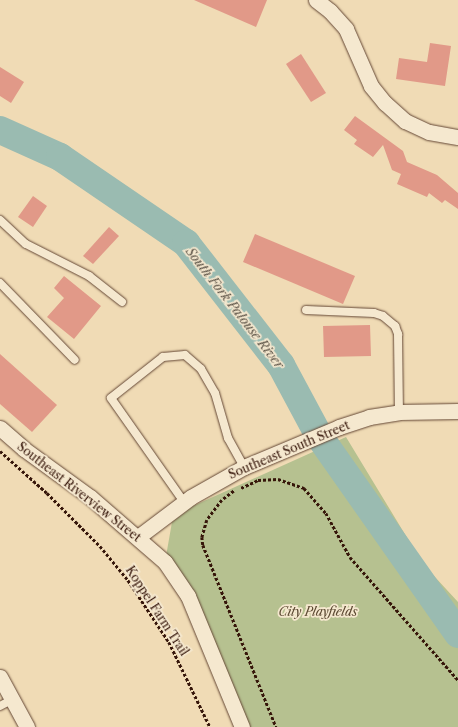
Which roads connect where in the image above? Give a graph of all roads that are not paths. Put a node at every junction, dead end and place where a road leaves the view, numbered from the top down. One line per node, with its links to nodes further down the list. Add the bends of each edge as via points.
1 (316, 0): 2 (street, via 346,29 371,86 385,103 405,121 429,132)
2 (458, 137)
3 (0, 220): 5 (lane, via 26,244 89,276)
4 (0, 283): 7 (lane)
5 (122, 302)
6 (306, 310): 8 (lane, via 374,313 383,316 395,326 398,334)
7 (75, 360)
8 (399, 412): 9 (street, Southeast South Street); 11 (street, Southeast South Street, via 369,417 340,427)
9 (458, 412)
10 (0, 428): 13 (street, Southeast Riverview Street)
11 (244, 467): 12 (street, Southeast South Street); 12 (lane, via 228,438 215,393 201,369 185,354 162,357 111,398)
12 (184, 502): 13 (street, Southeast South Street)
13 (138, 537): 17 (street, Southeast Riverview Street, via 165,562 188,596)
14 (0, 677): 15 (street)
15 (6, 703): 16 (street)
16 (27, 727)
17 (242, 727)

